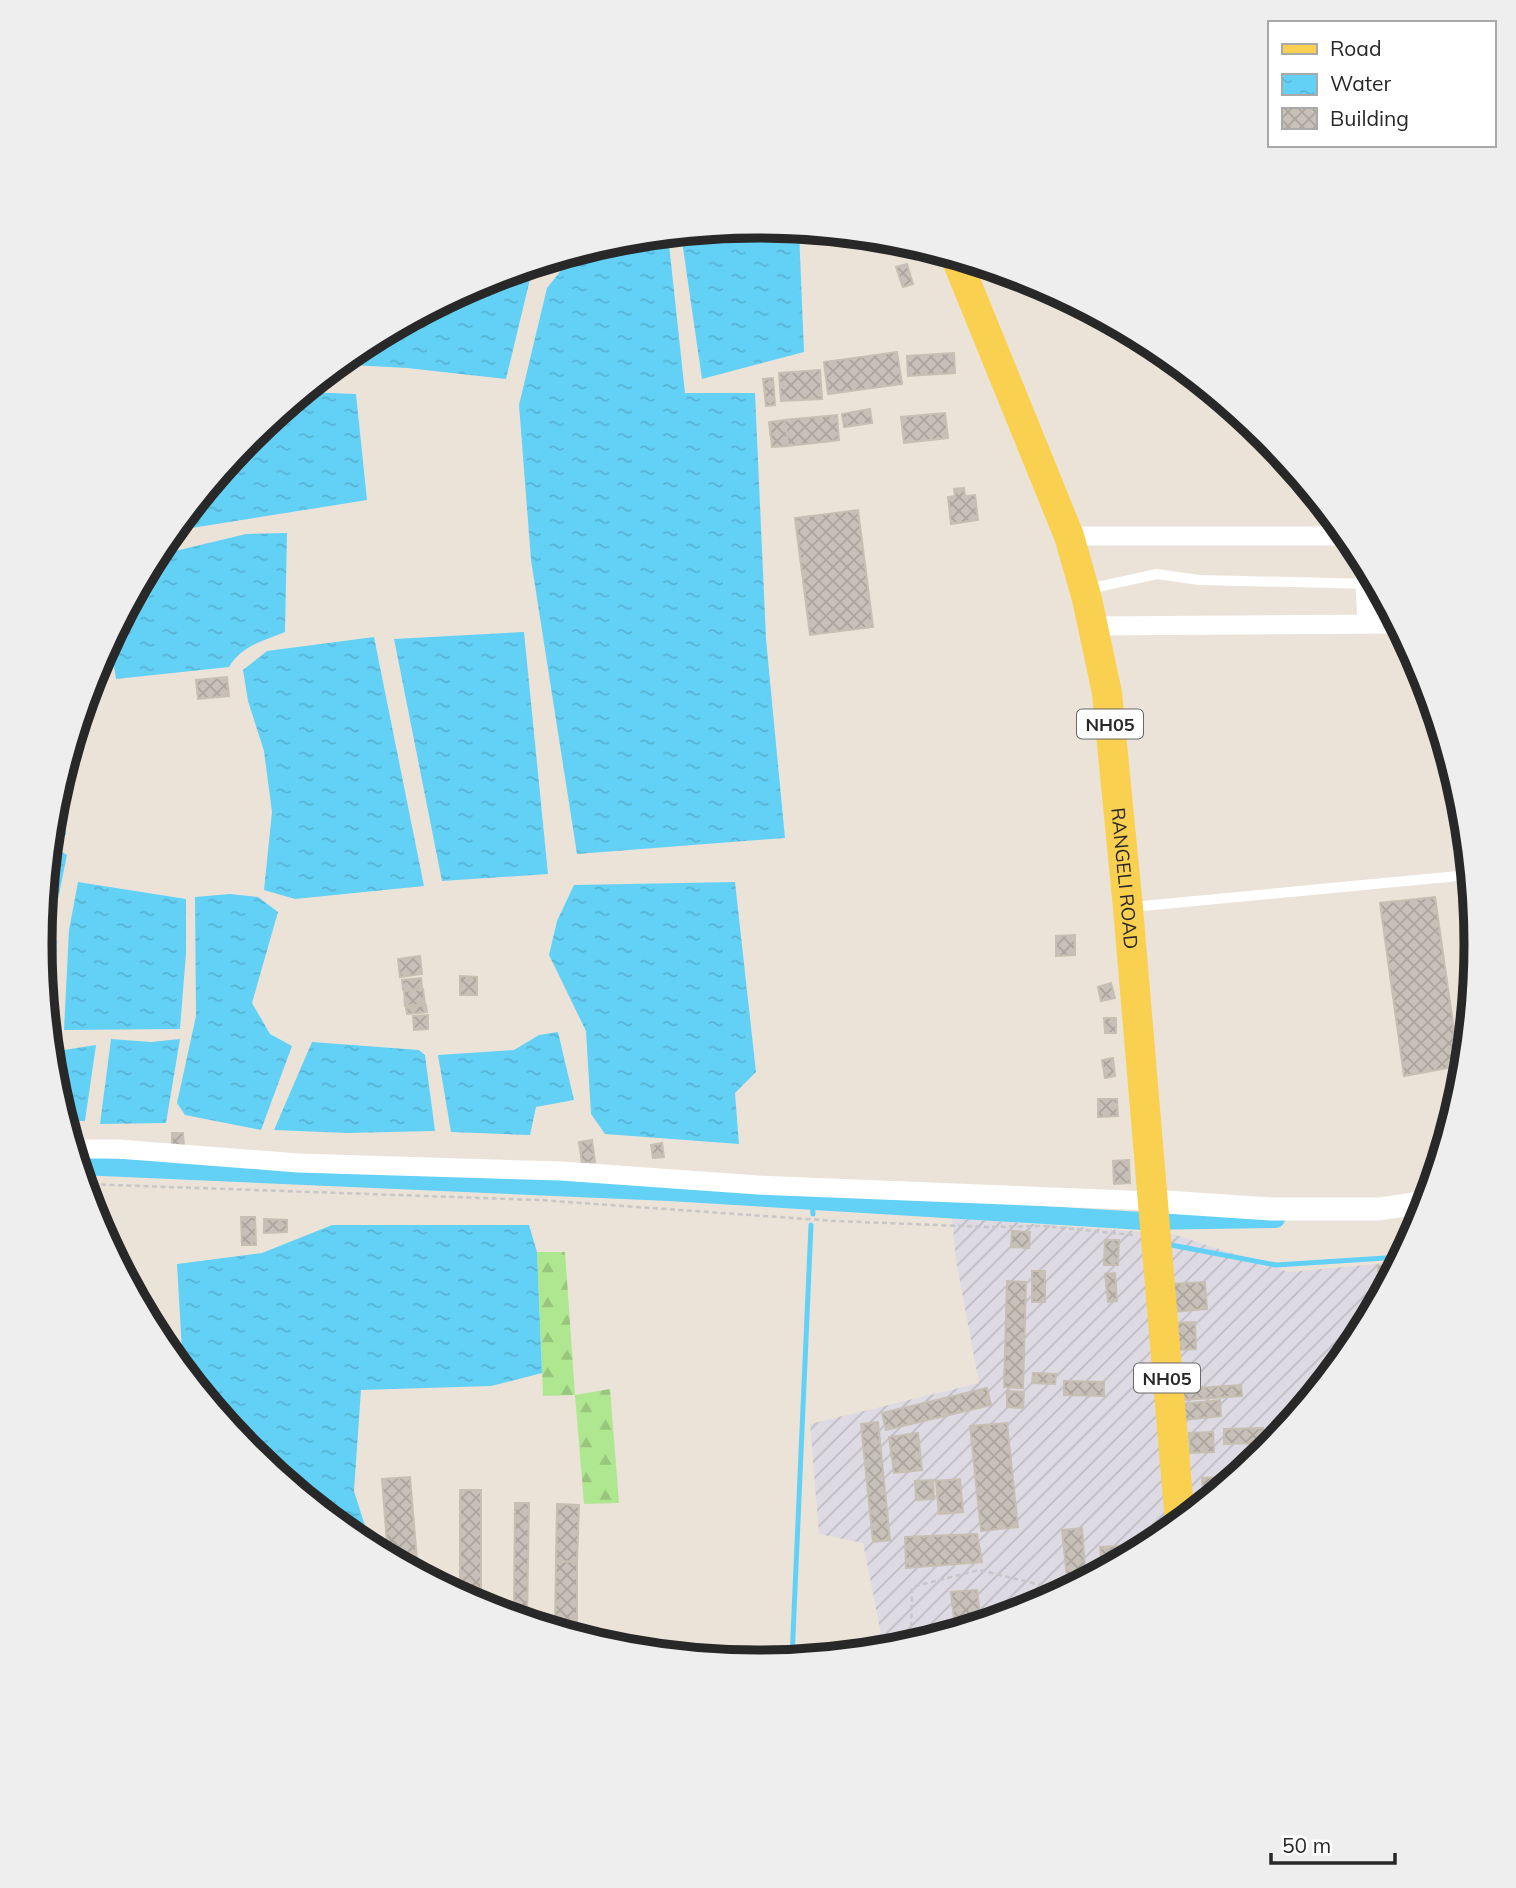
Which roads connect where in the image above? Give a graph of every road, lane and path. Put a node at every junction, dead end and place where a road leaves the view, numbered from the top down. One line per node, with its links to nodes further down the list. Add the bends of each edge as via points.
1 (960, 269): 2 (main road, RANGELI ROAD / NH05)
2 (1069, 536): 3 (street); 5 (main road, RANGELI ROAD / NH05)
3 (1333, 536)
4 (1365, 584): 5 (lane, via 1199,580 1157,574)
5 (1084, 589): 9 (main road, RANGELI ROAD / NH05)
6 (1369, 592): 7 (street)
7 (1367, 624): 8 (street); 9 (street)
8 (1387, 624)
9 (1093, 626): 11 (main road, RANGELI ROAD / NH05, via 1107,693)
10 (1460, 876): 11 (lane)
11 (1128, 908): 15 (main road, RANGELI ROAD / NH05)
12 (84, 1149): 15 (street, via 298,1163 561,1171)
13 (95, 1184): 15 (path, via 539,1200 835,1221 1045,1226 1136,1236)
14 (1414, 1204): 15 (street, via 1380,1209 1271,1209)
15 (1153, 1223): 16 (main road, RANGELI ROAD / NH05)
16 (1179, 1510)
17 (1047, 1587): 18 (path, via 979,1570 912,1587)
18 (911, 1632)

